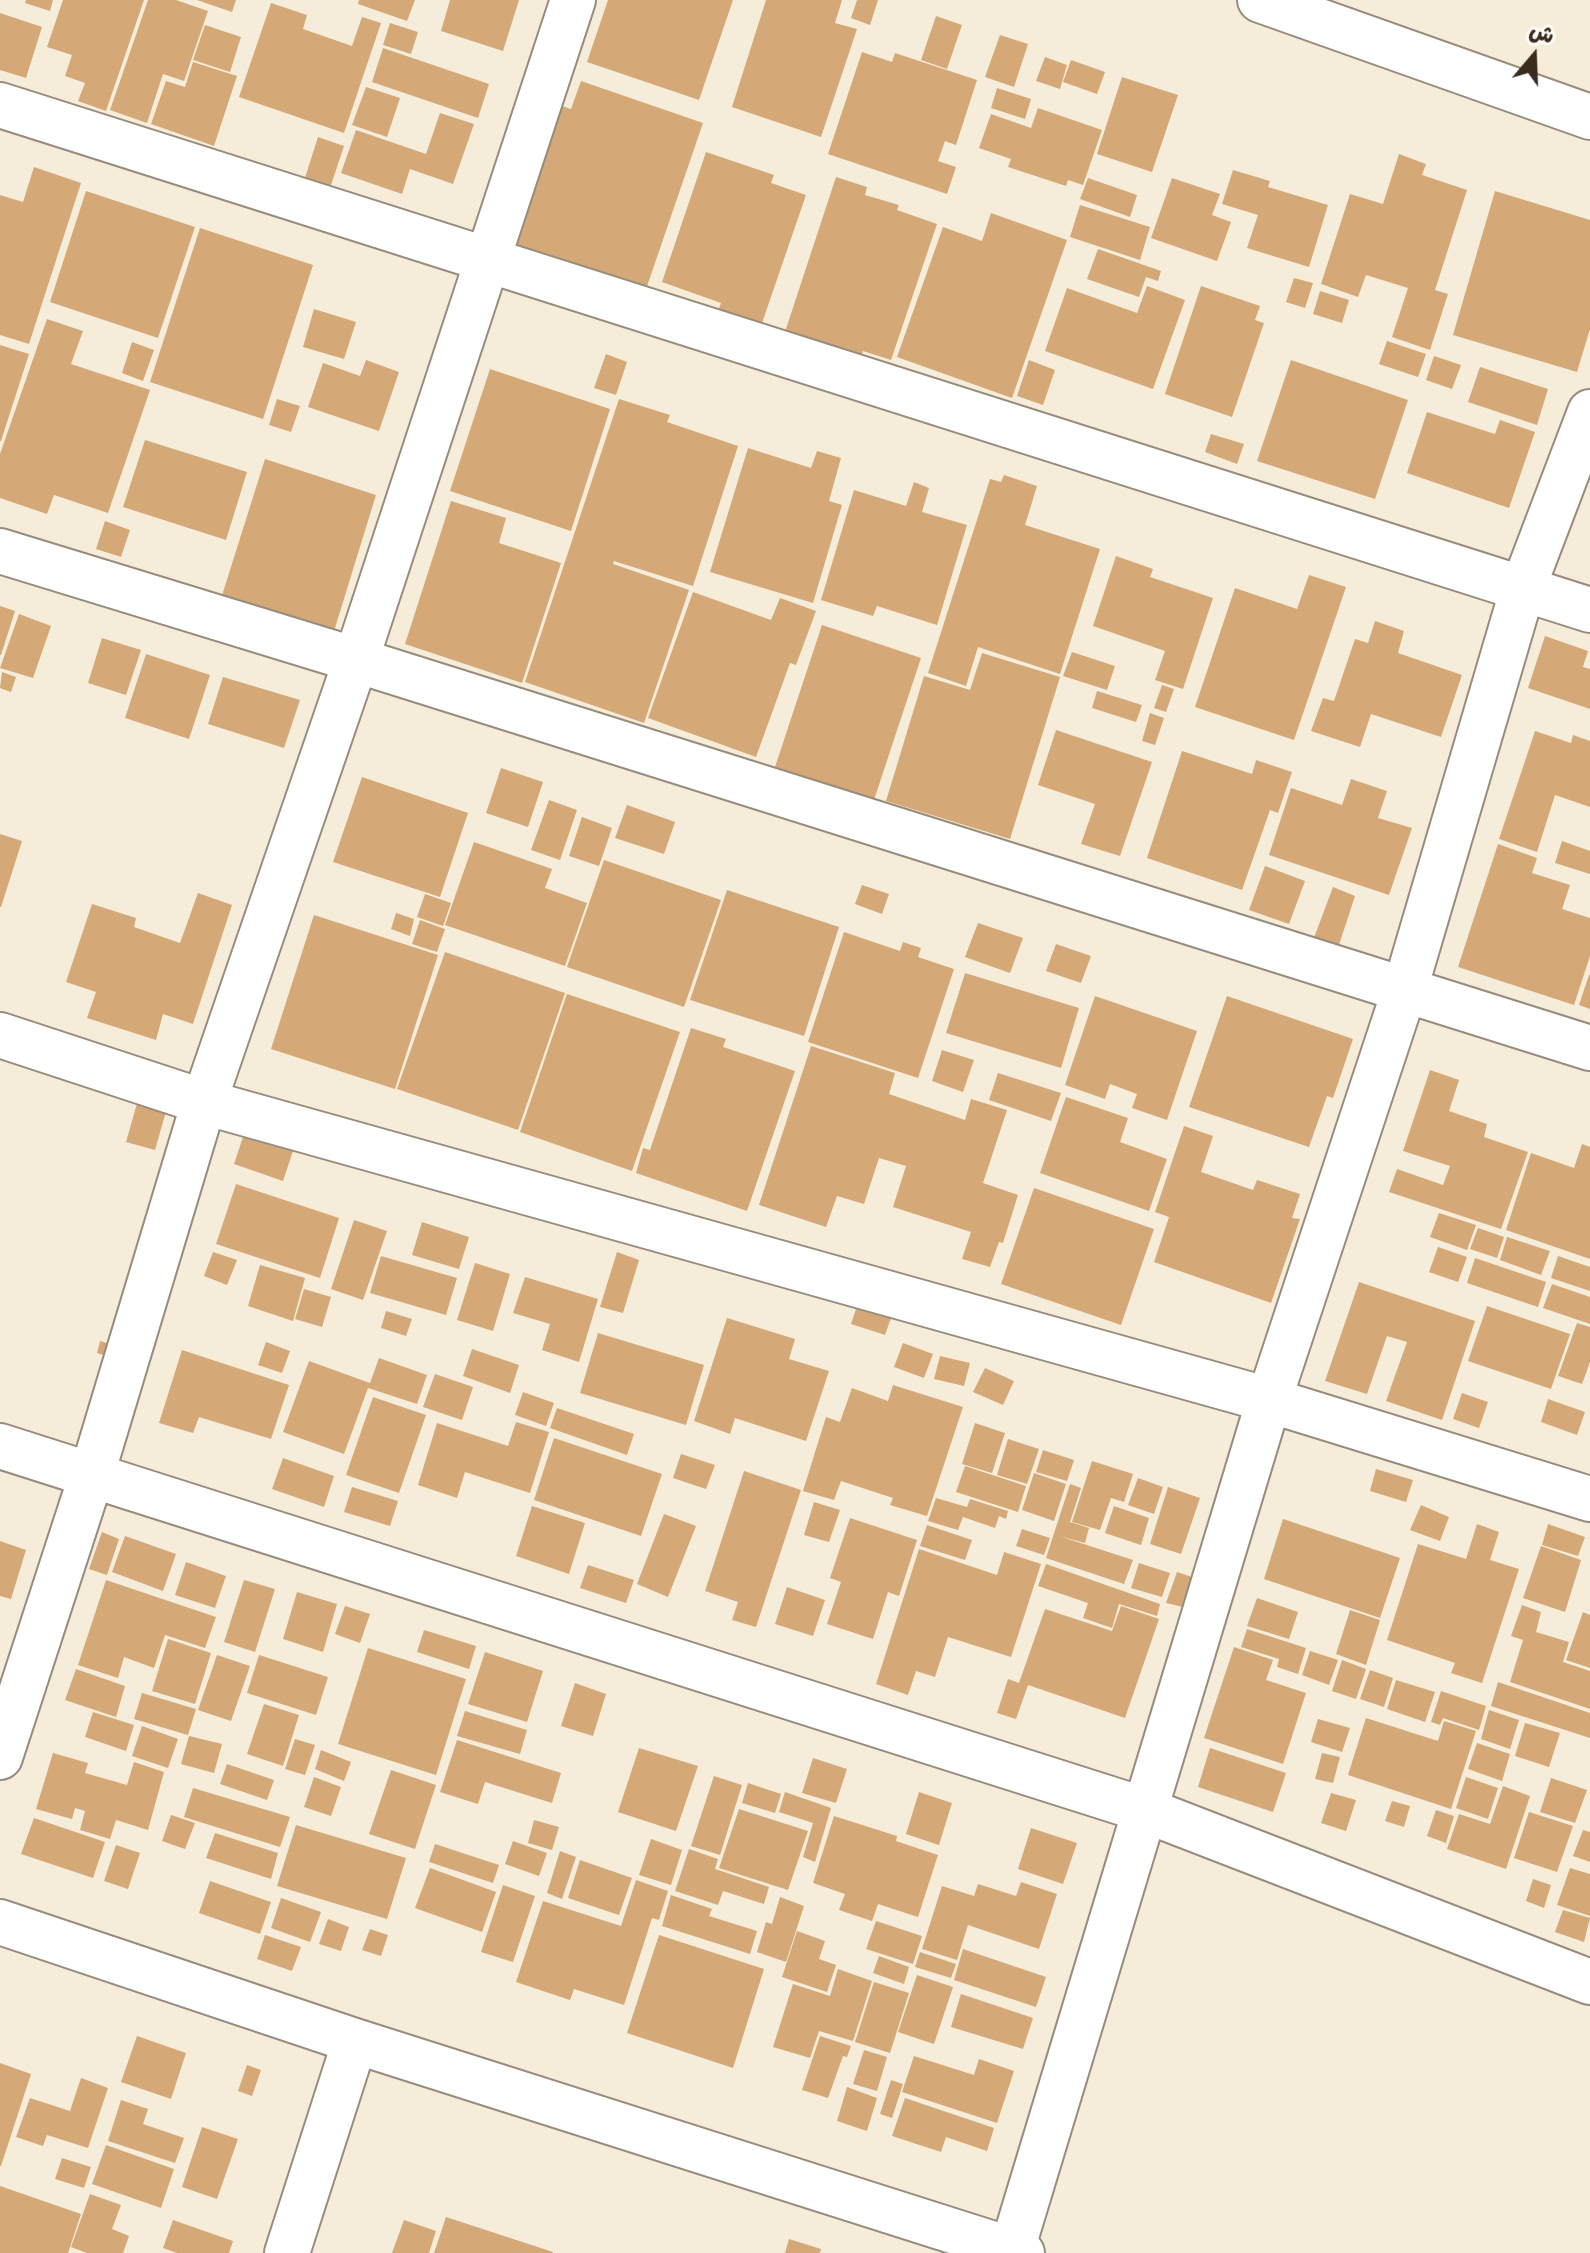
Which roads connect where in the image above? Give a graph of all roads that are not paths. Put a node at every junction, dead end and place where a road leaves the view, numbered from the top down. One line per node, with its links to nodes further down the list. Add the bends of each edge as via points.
1 (573, 0): 5 (street)
2 (1260, 0): 4 (street)
3 (0, 105): 5 (street)
4 (1590, 117)
5 (487, 258): 8 (street); 10 (street)
6 (1590, 412): 8 (street)
7 (0, 551): 10 (street)
8 (1523, 588): 9 (street); 11 (street)
9 (1590, 610)
10 (356, 660): 11 (street); 14 (street)
11 (1405, 989): 13 (street); 15 (street)
12 (0, 1035): 14 (street)
13 (1590, 1048)
14 (204, 1102): 15 (street); 17 (street)
15 (1269, 1400): 18 (street); 20 (street)
16 (0, 1446): 17 (street)
17 (92, 1474): 19 (street); 20 (street)
18 (1590, 1499)
19 (0, 1757)
20 (1145, 1810): 22 (street); 24 (street)
21 (0, 1922): 23 (street)
22 (1590, 1982)
23 (355, 2041): 24 (street); 25 (street)
24 (1015, 2252)
25 (287, 2253)

